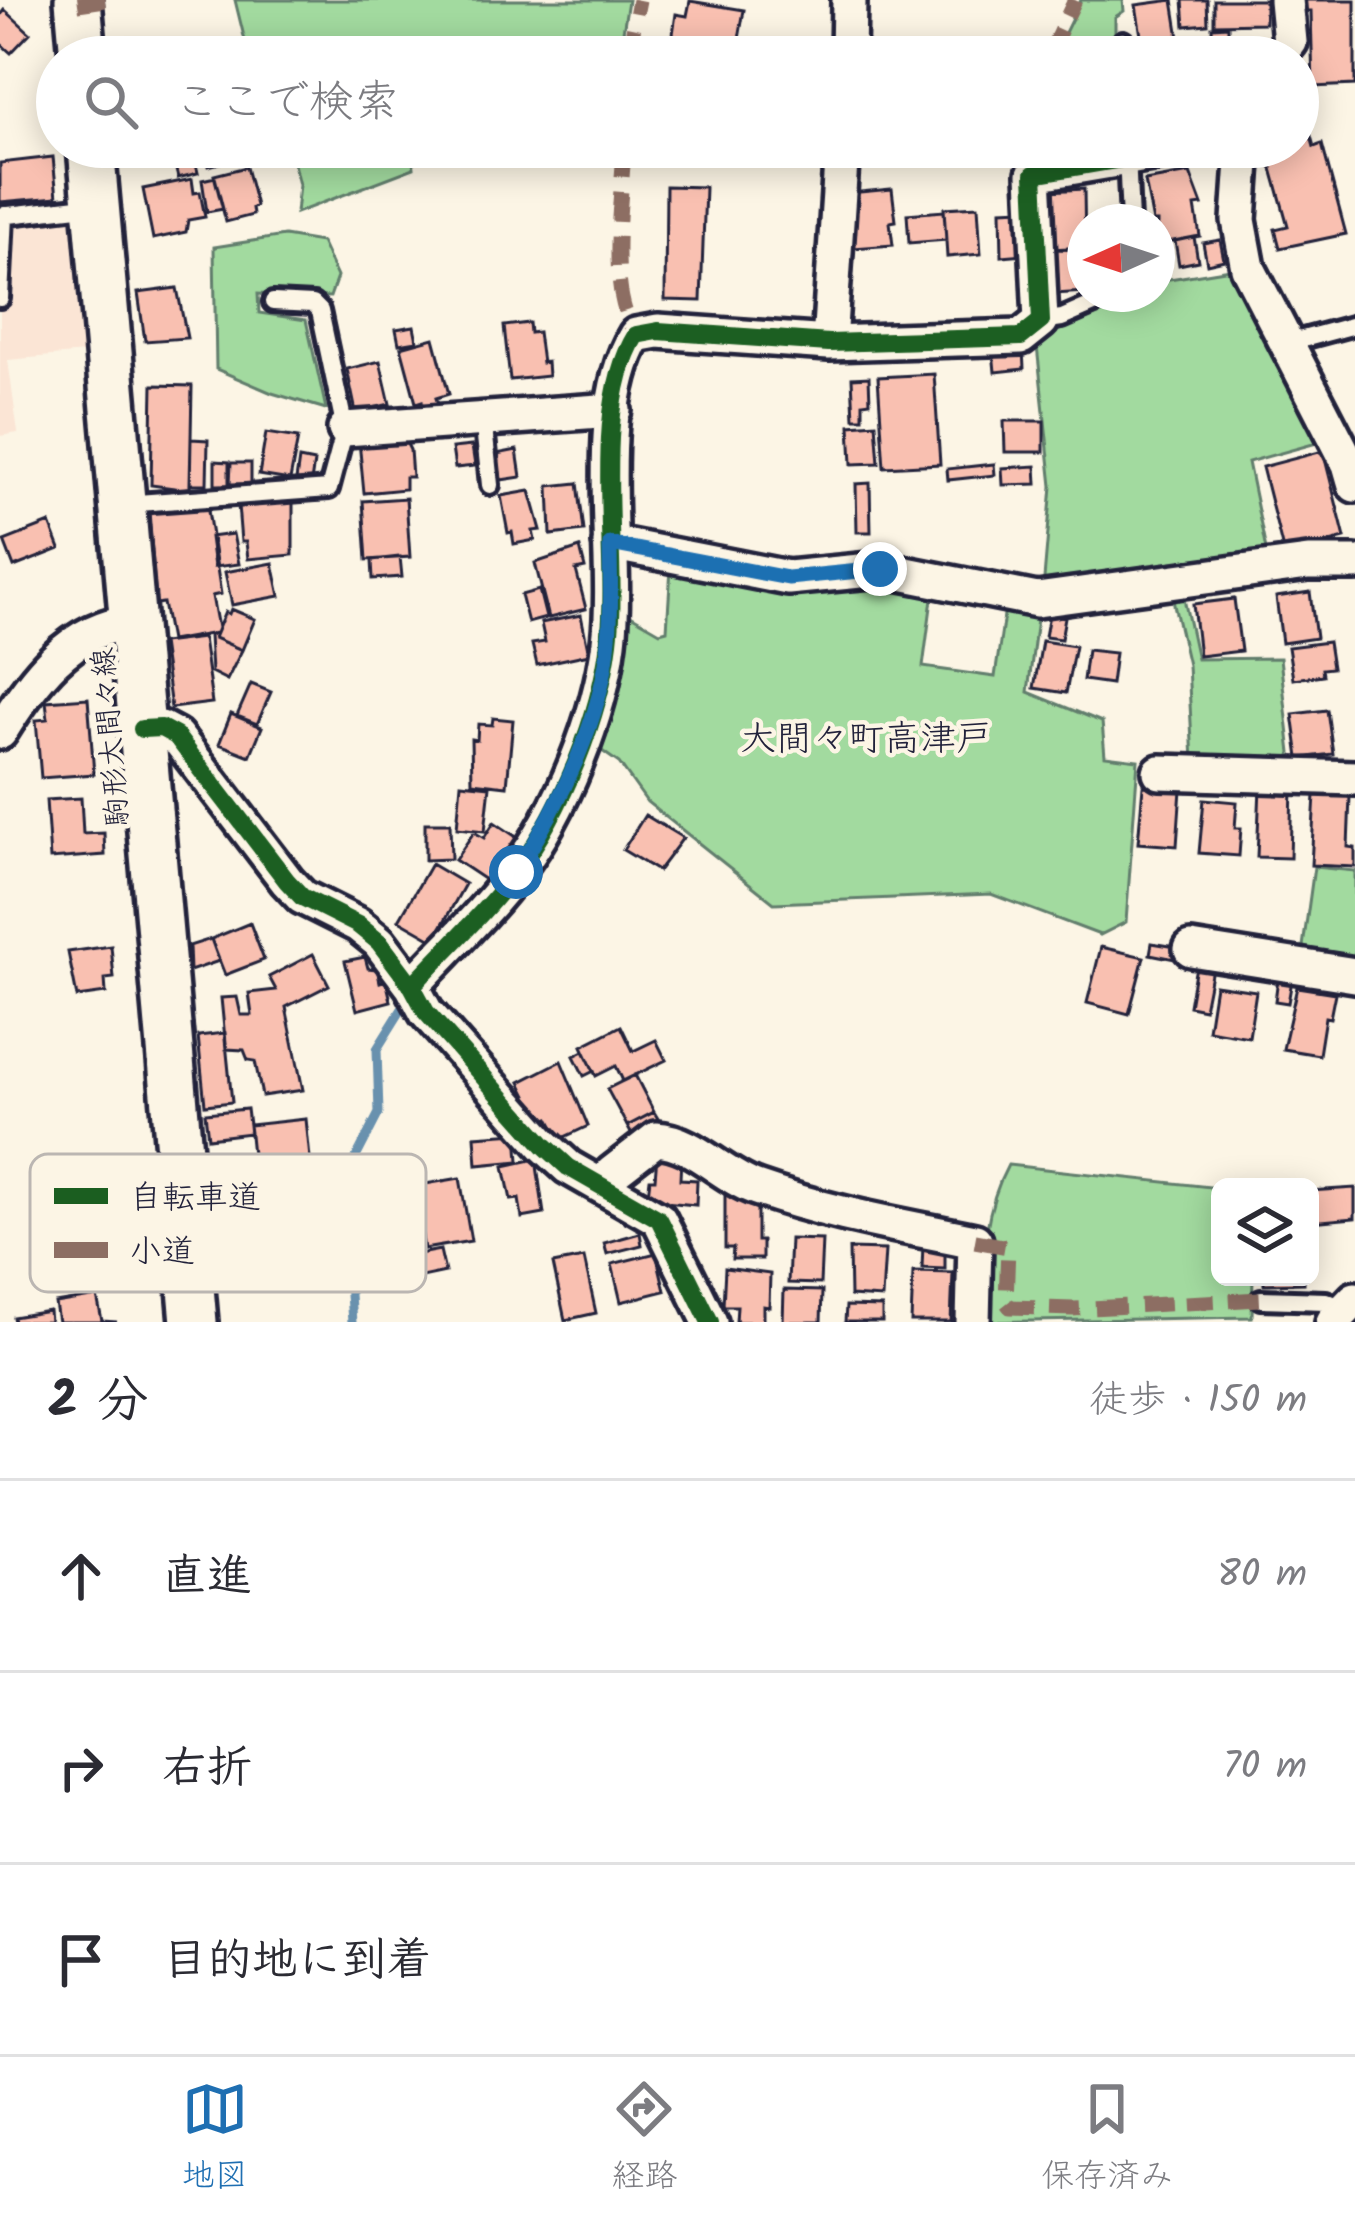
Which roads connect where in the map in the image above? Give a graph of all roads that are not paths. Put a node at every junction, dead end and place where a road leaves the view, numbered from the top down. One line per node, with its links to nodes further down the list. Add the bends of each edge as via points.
1 (78, 0): 4 (main road)
2 (849, 0): 5 (street)
3 (1286, 0): 6 (street)
4 (81, 36)
5 (848, 36)
6 (1289, 36)
7 (93, 168): 13 (main road, 駒形大間々線)
8 (841, 168): 20 (street)
9 (1059, 168): 18 (street, via 1034,174)
10 (1128, 168): 12 (lane)
11 (1242, 168): 21 (street, via 1242,244)
12 (1129, 204)
13 (96, 205): 14 (lane); 27 (main road, 駒形大間々線)
14 (2, 216): 15 (lane)
15 (0, 298)
16 (273, 302): 24 (lane, via 320,311)
17 (1076, 312): 18 (lane)
18 (1041, 321): 20 (street, via 1021,337)
19 (1355, 325): 21 (lane)
20 (829, 343): 22 (street, via 637,334)
21 (1284, 344): 26 (street)
22 (614, 410): 23 (street); 28 (street)
23 (483, 416): 24 (street); 25 (lane)
24 (345, 428): 27 (lane, via 334,480 320,493)
25 (490, 485)
26 (1355, 485)
27 (123, 504): 31 (main road, 駒形大間々線)
28 (610, 544): 29 (street, via 788,578 880,569 1037,600 1307,563); 38 (street, via 609,641 599,691 548,823 516,872)
29 (1355, 565): 30 (street)
30 (1355, 596)
31 (132, 622): 32 (main road, 駒形大間々線); 33 (street, via 76,640 28,688)
32 (142, 729): 38 (street, via 176,736 302,897 358,925); 39 (main road, 駒形大間々線)
33 (0, 732)
34 (1160, 772): 35 (street)
35 (1355, 778)
36 (1191, 949): 37 (street)
37 (1355, 975)
38 (412, 986): 40 (street, via 544,1145)
39 (179, 1154)
40 (605, 1185): 45 (street, via 659,1219); 46 (street, via 656,1139 674,1140 749,1186 844,1217 975,1241)
41 (191, 1292): 44 (main road, 駒形大間々線)
42 (1261, 1299): 43 (lane, via 1326,1301)
43 (1344, 1310)
44 (194, 1322)
45 (710, 1322)
46 (973, 1322)

